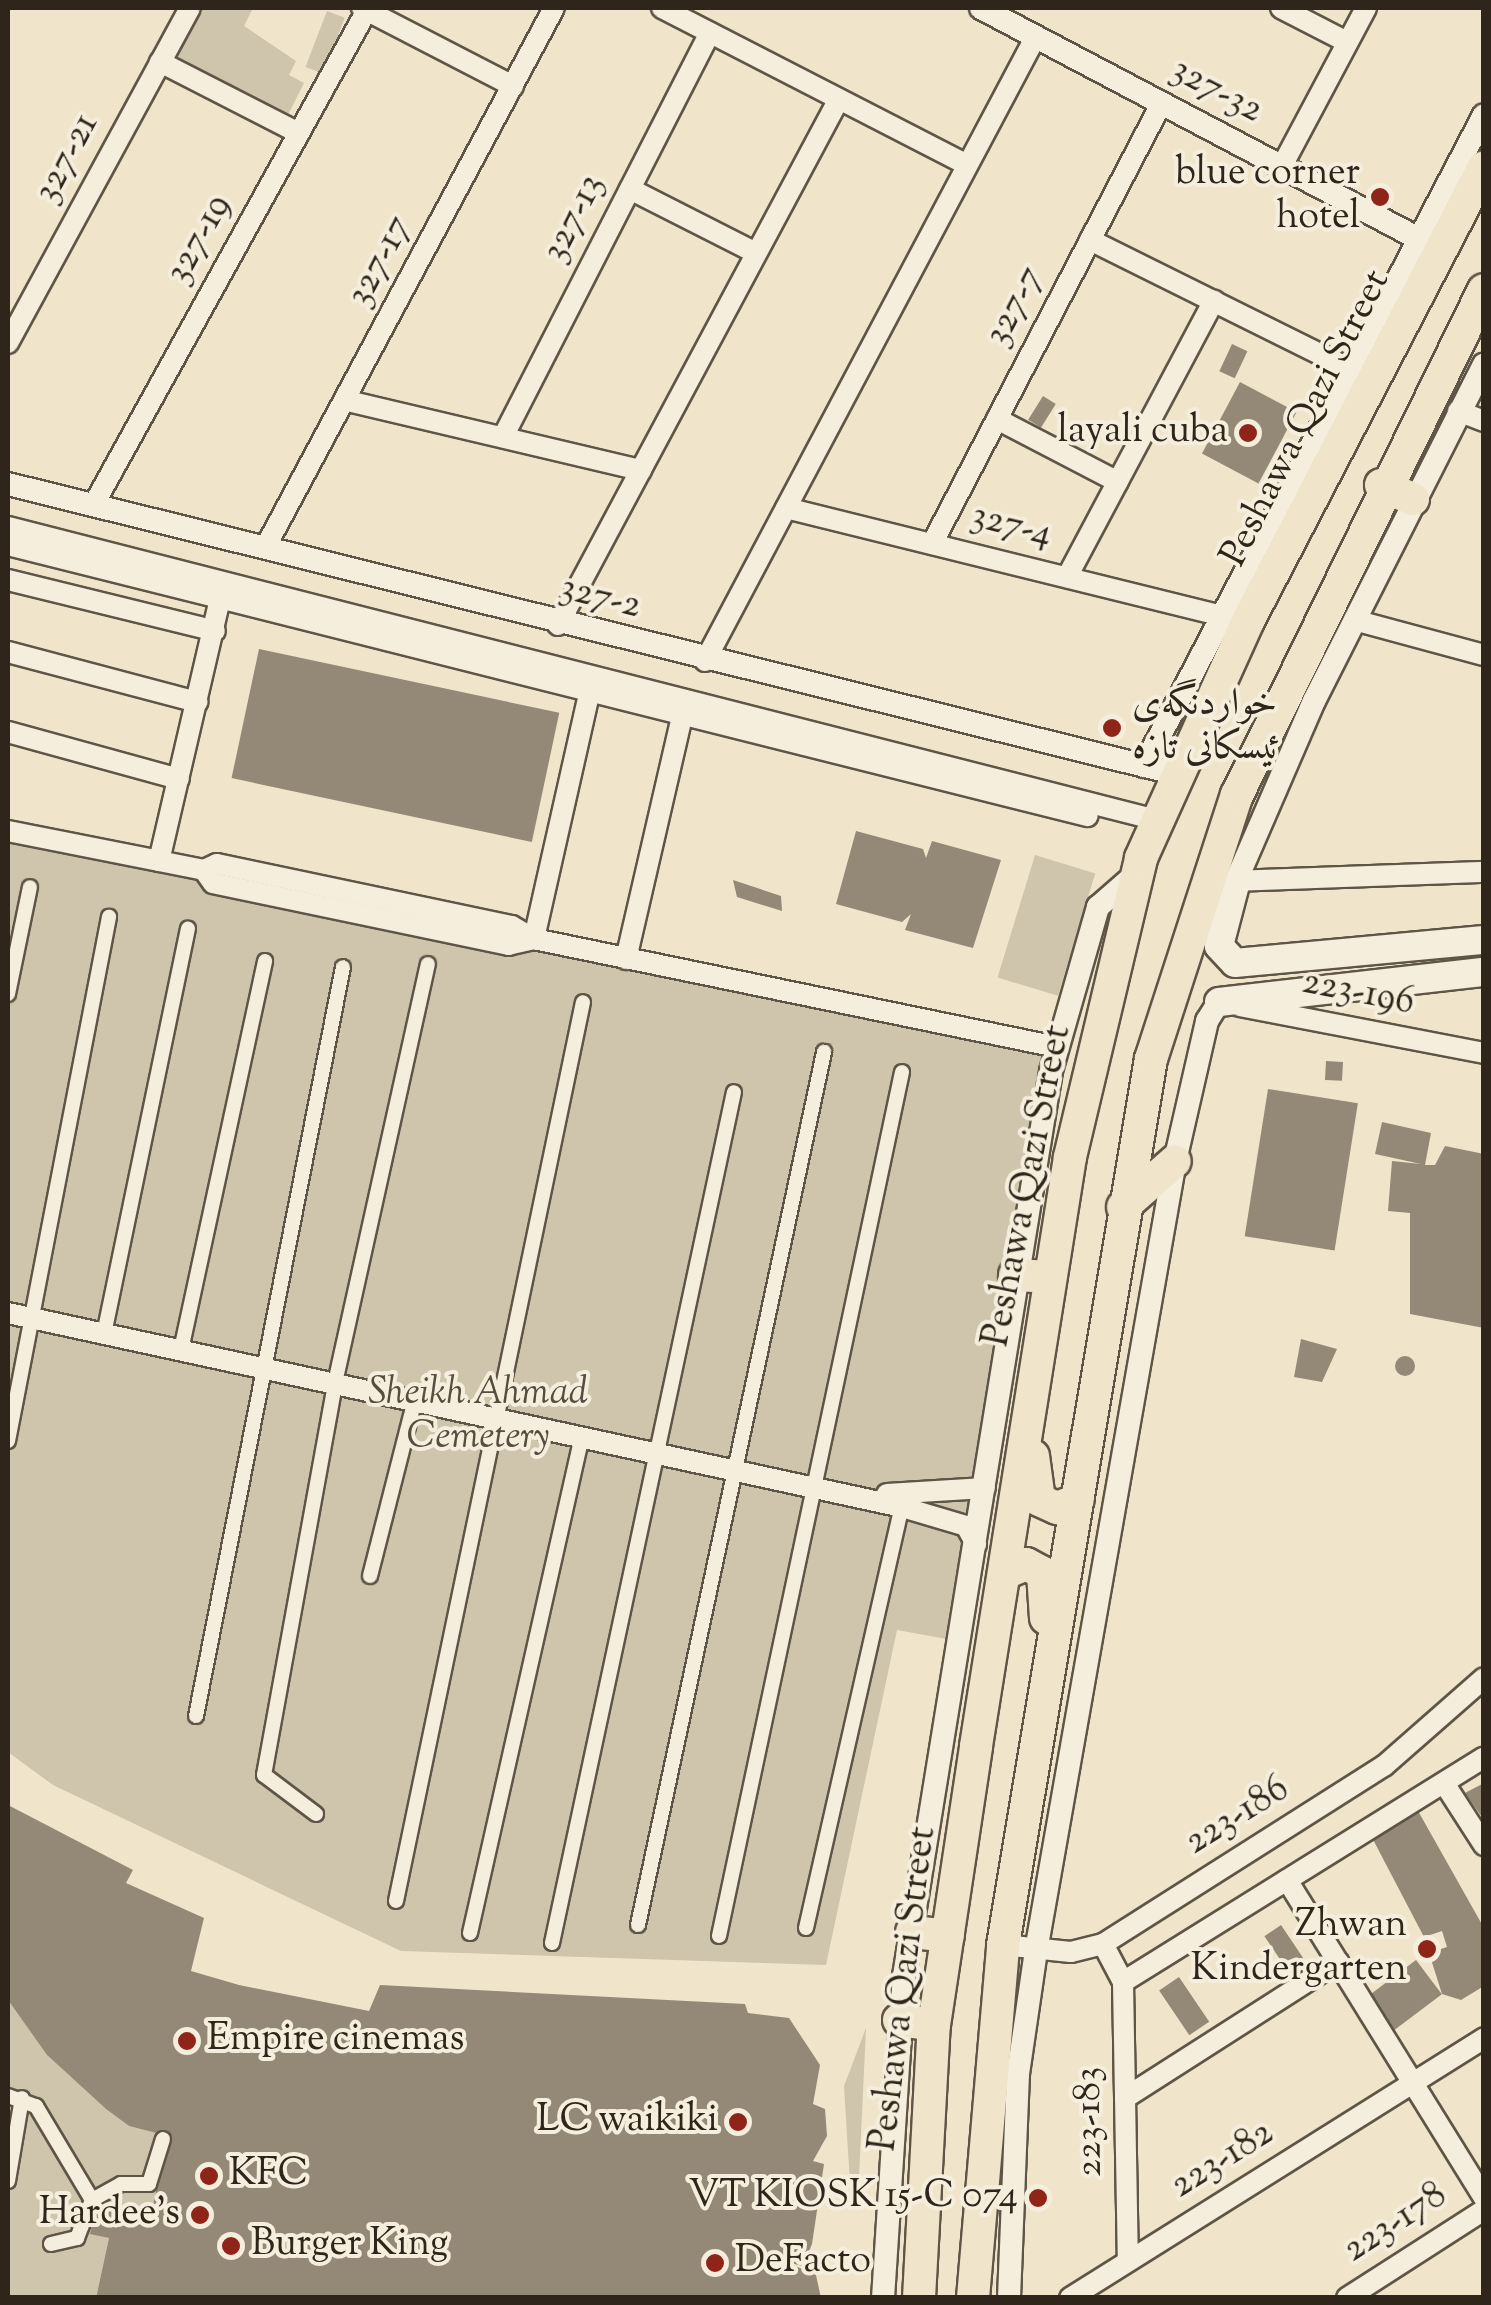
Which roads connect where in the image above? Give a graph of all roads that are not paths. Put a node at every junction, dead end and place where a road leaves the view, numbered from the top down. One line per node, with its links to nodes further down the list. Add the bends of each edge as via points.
1 (190, 8): 11 (street, 327-21)
2 (554, 8): 12 (street, 327-17)
3 (662, 8): 8 (street)
4 (981, 8): 9 (street, 327-32)
5 (1281, 8): 10 (street)
6 (1366, 8): 10 (street)
7 (364, 9): 12 (street); 16 (street, 327-19)
8 (710, 32): 13 (street); 20 (street, 327-13)
9 (1036, 36): 14 (street, 327-32); 17 (street)
10 (1347, 42): 18 (street)
11 (160, 62): 16 (street); 26 (street, 327-21)
12 (513, 86): 29 (street, 327-17)
13 (838, 99): 17 (street); 23 (street)
14 (1162, 103): 18 (street, 327-32); 22 (street, 327-7)
15 (1484, 114): 21 (street)
16 (299, 133): 41 (street, 327-19)
17 (967, 165): 42 (street)
18 (1282, 166): 21 (street, 327-32)
19 (1484, 167): 36 (highway, Peshawa Qazi Street)
20 (630, 190): 23 (street); 34 (street, 327-13)
21 (1418, 238): 28 (street)
22 (1090, 240): 25 (street); 31 (street, 327-7)
23 (756, 253): 35 (street)
24 (1484, 290): 39 (highway)
25 (1214, 300): 28 (street); 37 (street)
26 (8, 344)
27 (1484, 364): 30 (street)
28 (1348, 368): 33 (street)
29 (348, 400): 34 (street); 46 (street, 327-17)
30 (1458, 411): 32 (street); 40 (street)
31 (997, 419): 37 (street); 44 (street, 327-7)
32 (1484, 421)
33 (1314, 430): 36 (highway); 50 (street)
34 (502, 438): 35 (street)
35 (641, 470): 52 (street)
36 (1320, 478): 62 (highway, Peshawa Qazi Street)
37 (1118, 482): 47 (street)
38 (8, 484): 41 (street, 327-2)
39 (1381, 486): 40 (highway); 69 (highway)
40 (1413, 499): 51 (street)
41 (94, 504): 46 (street, 327-2)
42 (786, 508): 44 (street, 327-4); 56 (street)
43 (8, 527): 49 (street)
44 (932, 544): 47 (street, 327-4)
45 (8, 545): 49 (street)
46 (266, 546): 52 (street, 327-2)
47 (1068, 577): 50 (street, 327-4)
48 (8, 580): 53 (street)
49 (222, 590): 53 (street); 57 (street)
50 (1219, 615): 61 (street)
51 (1354, 620): 55 (street); 69 (street)
52 (558, 625): 56 (street, 327-2)
53 (215, 632): 58 (street)
54 (8, 652): 58 (street)
55 (1484, 655)
56 (704, 662): 61 (street, 327-2)
57 (590, 686): 59 (street); 73 (street)
58 (196, 702): 63 (street)
59 (684, 708): 64 (street); 75 (street)
60 (8, 732): 63 (street)
61 (1144, 766): 62 (street, 327-2)
62 (1177, 774): 64 (highway, Peshawa Qazi Street)
63 (178, 779): 66 (street)
64 (1154, 826): 68 (highway, Peshawa Qazi Street)
65 (8, 831): 66 (street)
66 (159, 861): 73 (street, via 204,870 213,882 490,942)
67 (1484, 872): 69 (street)
68 (1137, 873): 83 (street, via 1098,907); 91 (highway, Peshawa Qazi Street)
69 (1222, 876): 74 (main road, via 1221,956 1234,963); 89 (highway, via 1151,1059)
70 (30, 886): 80 (street)
71 (110, 917): 92 (street)
72 (188, 928): 93 (street)
73 (534, 938): 75 (street)
74 (1484, 940)
75 (626, 958): 83 (street)
76 (265, 961): 94 (street)
77 (428, 964): 96 (street)
78 (343, 966): 95 (street)
79 (1484, 972): 82 (main road)
80 (8, 994)
81 (583, 1002): 100 (street)
82 (1219, 1002): 85 (street, 223-196); 88 (street)
83 (1057, 1047): 90 (street)
84 (824, 1052): 104 (street)
85 (1484, 1053)
86 (902, 1072): 105 (street)
87 (734, 1092): 103 (street)
88 (1175, 1161): 89 (highway); 129 (street)
89 (1123, 1206): 107 (highway)
90 (1015, 1275): 91 (highway); 106 (street)
91 (1048, 1277): 97 (highway, Peshawa Qazi Street)
92 (16, 1315): 93 (street); 99 (street)
93 (104, 1334): 94 (street)
94 (182, 1350): 95 (street)
95 (260, 1367): 96 (street); 114 (street)
96 (335, 1383): 98 (street); 117 (street, via 264,1775)
97 (1032, 1397): 107 (highway, via 1039,1500 1057,1508); 110 (highway, Peshawa Qazi Street)
98 (415, 1400): 100 (street); 111 (street)
99 (11, 1406): 102 (street)
100 (497, 1418): 101 (street); 120 (street)
101 (582, 1436): 103 (street); 124 (street)
102 (8, 1440)
103 (661, 1453): 104 (street); 127 (street)
104 (740, 1470): 105 (street); 121 (street)
105 (816, 1486): 106 (street, via 914,1496); 108 (street); 125 (street)
106 (985, 1488): 109 (street)
107 (1078, 1500): 113 (highway)
108 (902, 1507): 109 (street, via 966,1526); 122 (street)
109 (976, 1544): 123 (street)
110 (1005, 1574): 113 (highway, via 1026,1564 1043,1574); 126 (highway, Peshawa Qazi Street)
111 (370, 1576)
112 (1484, 1678): 128 (street, 223-186, via 1384,1766)
113 (1046, 1698): 129 (highway)
114 (196, 1716)
115 (1484, 1757): 116 (street)
116 (1444, 1782): 118 (street); 119 (street)
117 (316, 1814)
118 (1484, 1845)
119 (1287, 1880): 130 (street); 131 (street)
120 (396, 1902)
121 (638, 1925)
122 (806, 1928)
123 (912, 1932): 126 (highway); 132 (street)
124 (470, 1933)
125 (719, 1936)
126 (948, 1936): 133 (highway, Peshawa Qazi Street)
127 (552, 1944)
128 (1103, 1944): 129 (street, 223-186); 131 (street)
129 (1020, 1948): 148 (highway); 149 (street)
130 (1338, 1962): 135 (street); 137 (street)
131 (1124, 1982): 137 (street, 223-183)
132 (899, 2020): 133 (highway); 146 (street)
133 (934, 2026): 147 (highway, Peshawa Qazi Street)
134 (1484, 2038): 135 (street, 223-182)
135 (1412, 2083): 140 (street); 144 (street, 223-182)
136 (15, 2097): 139 (street); 141 (street, via 45,2120)
137 (1125, 2098): 144 (street, 223-183)
138 (163, 2139): 141 (street, via 149,2184 121,2184)
139 (8, 2180)
140 (1484, 2198)
141 (92, 2200): 143 (street, via 77,2238)
142 (1484, 2210): 145 (street, 223-178)
143 (51, 2244)
144 (1128, 2261): 150 (street, 223-182)
145 (1370, 2291): 151 (street, 223-178)
146 (883, 2298)
147 (919, 2298)
148 (973, 2298)
149 (1009, 2298)
150 (1070, 2298)
151 (1347, 2298)

